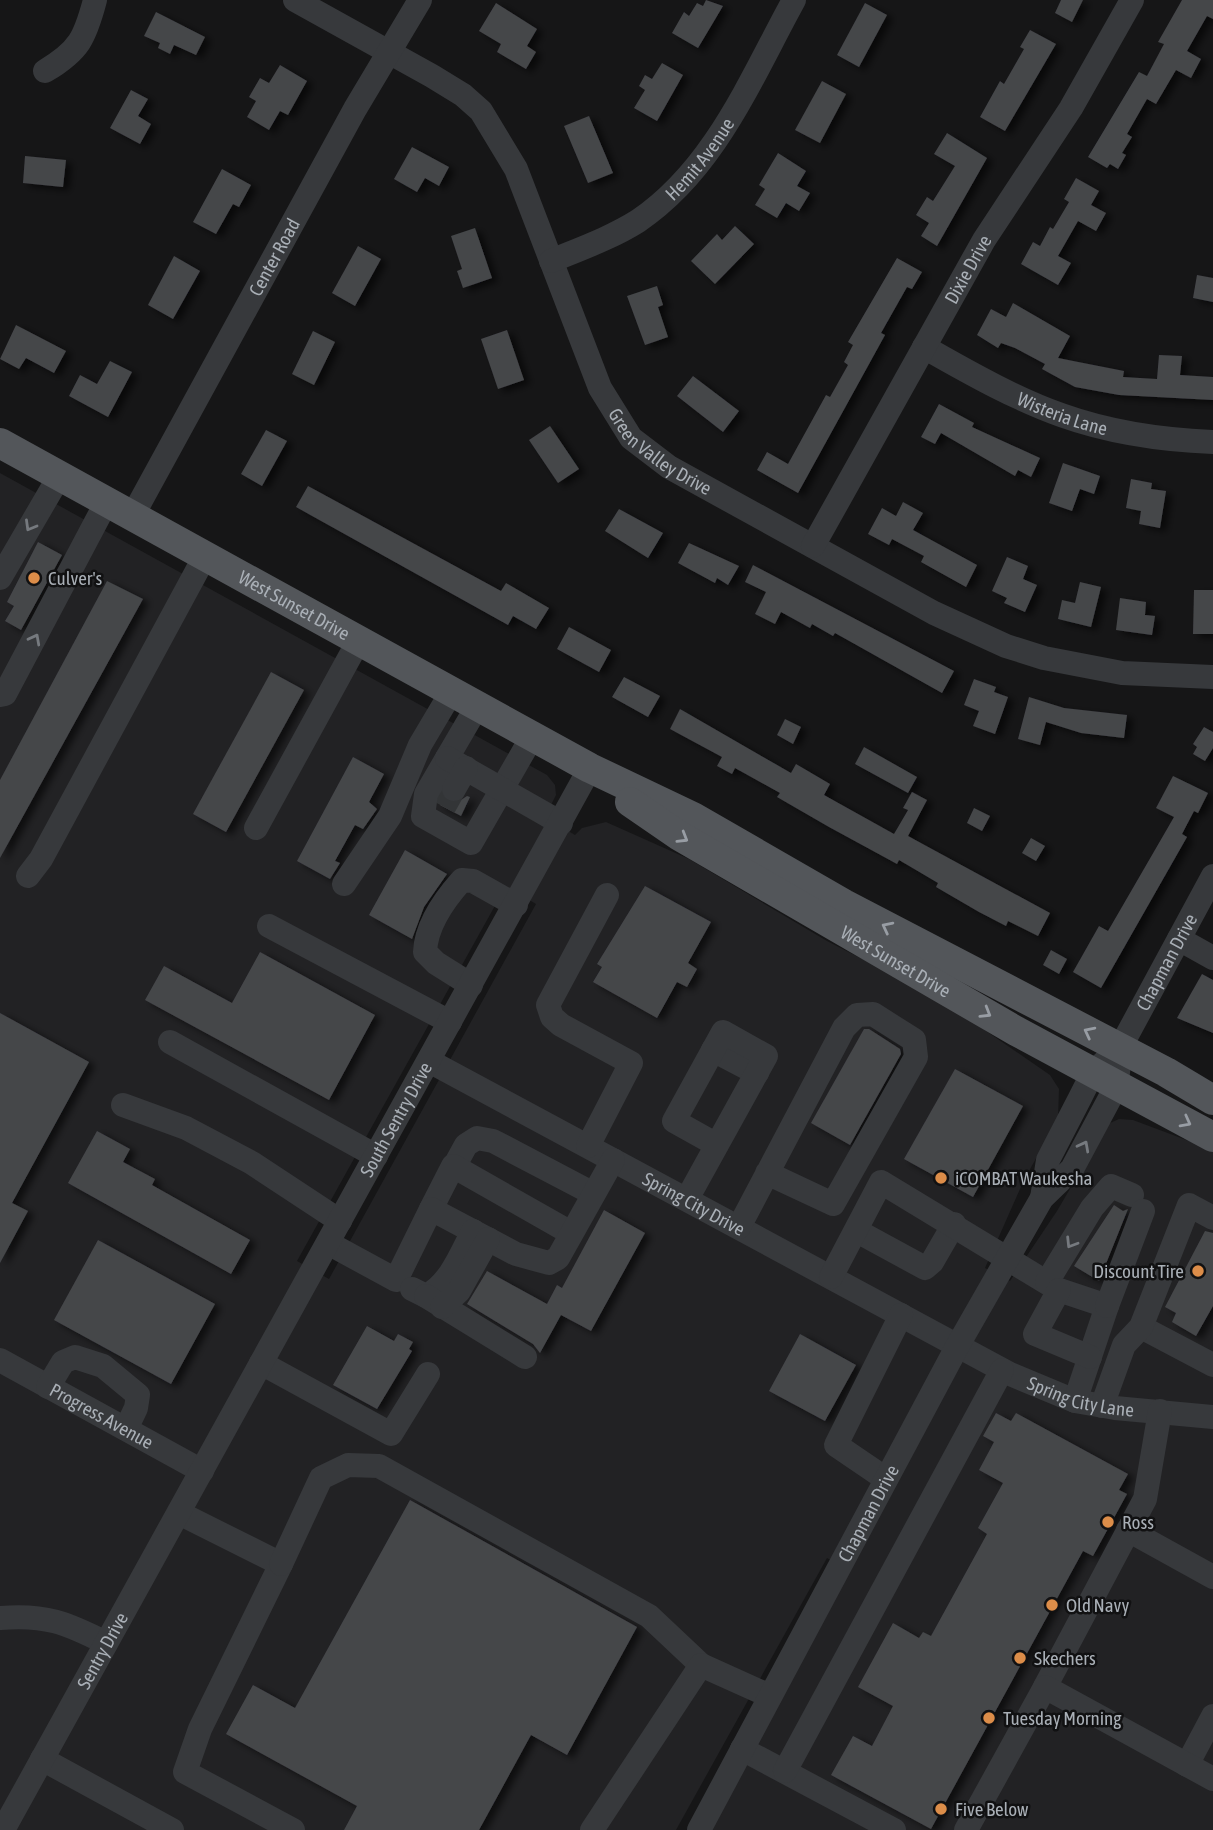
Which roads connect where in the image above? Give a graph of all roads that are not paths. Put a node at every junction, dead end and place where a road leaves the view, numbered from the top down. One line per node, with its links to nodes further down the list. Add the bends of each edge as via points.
1 (95, 0): 7 (street, via 87,32 76,49)
2 (295, 0): 6 (street, Green Valley Drive)
3 (421, 0): 6 (street, Center Road)
4 (794, 0): 8 (street, Hemit Avenue, via 725,126 689,177 638,221)
5 (1132, 0): 9 (street, Dixie Drive, via 1071,108 984,240)
6 (390, 53): 8 (street, Green Valley Drive, via 463,95 489,122 516,169); 14 (street, Center Road, via 348,121)
7 (45, 71)
8 (551, 261): 15 (street, Green Valley Drive, via 600,388 631,438 669,467)
9 (924, 347): 10 (street, Wisteria Lane, via 1028,404 1069,420 1135,436); 15 (street, Dixie Drive)
10 (1213, 442)
11 (0, 443): 12 (main road, West Sunset Drive)
12 (60, 475): 13 (main road, West Sunset Drive); 17 (street, one-way to 17)
13 (107, 501): 14 (main road, West Sunset Drive); 20 (street, one-way to 13, via 5,694)
14 (133, 515): 16 (main road, West Sunset Drive)
15 (813, 546): 19 (street, Green Valley Drive, via 965,629 1019,650 1122,673)
16 (205, 556): 18 (main road, West Sunset Drive); 28 (street)
17 (0, 578)
18 (359, 640): 21 (main road, West Sunset Drive); 27 (street)
19 (1213, 677)
20 (0, 695)
21 (465, 698): 22 (main road, West Sunset Drive); 24 (street); 30 (street, via 421,745 390,816)
22 (533, 735): 23 (main road, West Sunset Drive); 25 (street)
23 (590, 768): 26 (street, South Sentry Drive); 39 (main road, West Sunset Drive, one-way to 23, via 844,905 693,817); 41 (main road, West Sunset Drive, one-way to 41, via 678,835)
24 (449, 789): 25 (street); 25 (street, via 471,843)
25 (502, 789): 26 (street)
26 (561, 823): 32 (street, South Sentry Drive)
27 (256, 828)
28 (28, 876)
29 (1213, 876): 34 (street, Chapman Drive)
30 (344, 884)
31 (607, 895): 46 (street, via 548,1005 561,1025 631,1063)
32 (516, 905): 36 (street, South Sentry Drive); 36 (street, via 474,881 462,880 436,917 425,939 425,952)
33 (270, 926): 37 (street)
34 (1179, 939): 35 (street); 39 (street, Chapman Drive)
35 (1213, 958)
36 (471, 985): 37 (street, South Sentry Drive)
37 (450, 1022): 40 (street, South Sentry Drive)
38 (170, 1041): 47 (street)
39 (1120, 1048): 41 (street, Chapman Drive); 42 (main road, West Sunset Drive)
40 (429, 1061): 46 (street, Spring City Drive); 47 (street, South Sentry Drive)
41 (1105, 1079): 44 (main road, West Sunset Drive, one-way to 44); 62 (street, Chapman Drive, via 1048,1160 1042,1199)
42 (1213, 1100)
43 (123, 1105): 55 (street, via 186,1128 252,1163)
44 (1213, 1137)
45 (717, 1145): 45 (street, via 766,1056 723,1032 674,1121); 52 (street)
46 (587, 1146): 48 (street, Spring City Drive)
47 (376, 1156): 55 (street, South Sentry Drive)
48 (613, 1160): 51 (street); 52 (street, Spring City Drive)
49 (454, 1167): 51 (street, via 466,1145 477,1138 493,1141); 53 (street); 59 (street)
50 (767, 1173): 50 (street, via 844,1028 857,1015 873,1014 914,1040 916,1057 833,1204); 57 (street)
51 (592, 1194): 59 (street)
52 (687, 1199): 57 (street, Spring City Drive)
53 (431, 1209): 60 (street); 64 (street)
54 (1213, 1218): 69 (street, via 1189,1205)
55 (340, 1221): 61 (street, South Sentry Drive)
56 (954, 1224): 58 (street, via 925,1268); 58 (street, via 881,1182); 62 (street)
57 (739, 1227): 63 (street, Spring City Drive)
58 (857, 1231): 63 (street)
59 (571, 1233): 60 (street, via 558,1258 549,1263 533,1261)
60 (481, 1235): 66 (street, via 459,1291)
61 (328, 1243): 64 (street); 73 (street, South Sentry Drive)
62 (1008, 1257): 65 (street); 70 (street, Chapman Drive)
63 (831, 1277): 68 (street, Spring City Drive)
64 (396, 1280): 66 (street)
65 (1053, 1286): 67 (street); 67 (street, one-way to 65, via 1137,1203 1111,1186 1092,1208); 72 (street, via 1035,1334)
66 (434, 1302): 71 (street)
67 (1107, 1306): 72 (street)
68 (901, 1315): 70 (street, Spring City Drive); 85 (street, via 836,1445)
69 (1141, 1327): 74 (street); 80 (street, via 1124,1345)
70 (958, 1345): 76 (street, Spring City Lane); 85 (street, Chapman Drive)
71 (525, 1357)
72 (1090, 1357): 79 (street)
73 (261, 1363): 77 (street, via 391,1434); 84 (street, South Sentry Drive)
74 (1213, 1365)
75 (2, 1367): 78 (street, Progress Avenue)
76 (1002, 1370): 79 (street, Spring City Lane); 99 (street)
77 (428, 1374)
78 (48, 1387): 83 (street, Progress Avenue); 83 (street, via 63,1362 75,1357 103,1366 138,1395)
79 (1075, 1401): 80 (street, Spring City Lane)
80 (1102, 1406): 81 (street, Spring City Lane)
81 (1160, 1411): 82 (street, Spring City Lane); 87 (street, via 1144,1499)
82 (1213, 1417)
83 (126, 1429): 84 (street, Progress Avenue)
84 (202, 1471): 86 (street, Sentry Drive)
85 (887, 1479): 94 (street, Chapman Drive)
86 (178, 1513): 88 (street); 91 (street, Sentry Drive)
87 (1128, 1530): 89 (street); 93 (street)
88 (281, 1564): 92 (street, via 321,1478 348,1465 379,1466 649,1616); 103 (street, via 200,1729 185,1772)
89 (1213, 1577)
90 (0, 1618): 91 (street, via 31,1615 67,1623)
91 (106, 1643): 97 (street, Sentry Drive)
92 (701, 1665): 94 (street); 104 (street)
93 (1045, 1687): 98 (street); 107 (street)
94 (770, 1696): 96 (street, Chapman Drive)
95 (1213, 1716): 98 (street)
96 (742, 1749): 99 (street); 105 (street, Chapman Drive)
97 (42, 1759): 101 (street, Sentry Drive); 102 (street)
98 (1187, 1765): 100 (street)
99 (785, 1772): 106 (street)
100 (1213, 1779)
101 (4, 1821)
102 (172, 1830)
103 (293, 1830)
104 (592, 1830)
105 (699, 1830)
106 (894, 1830)
107 (966, 1830)

